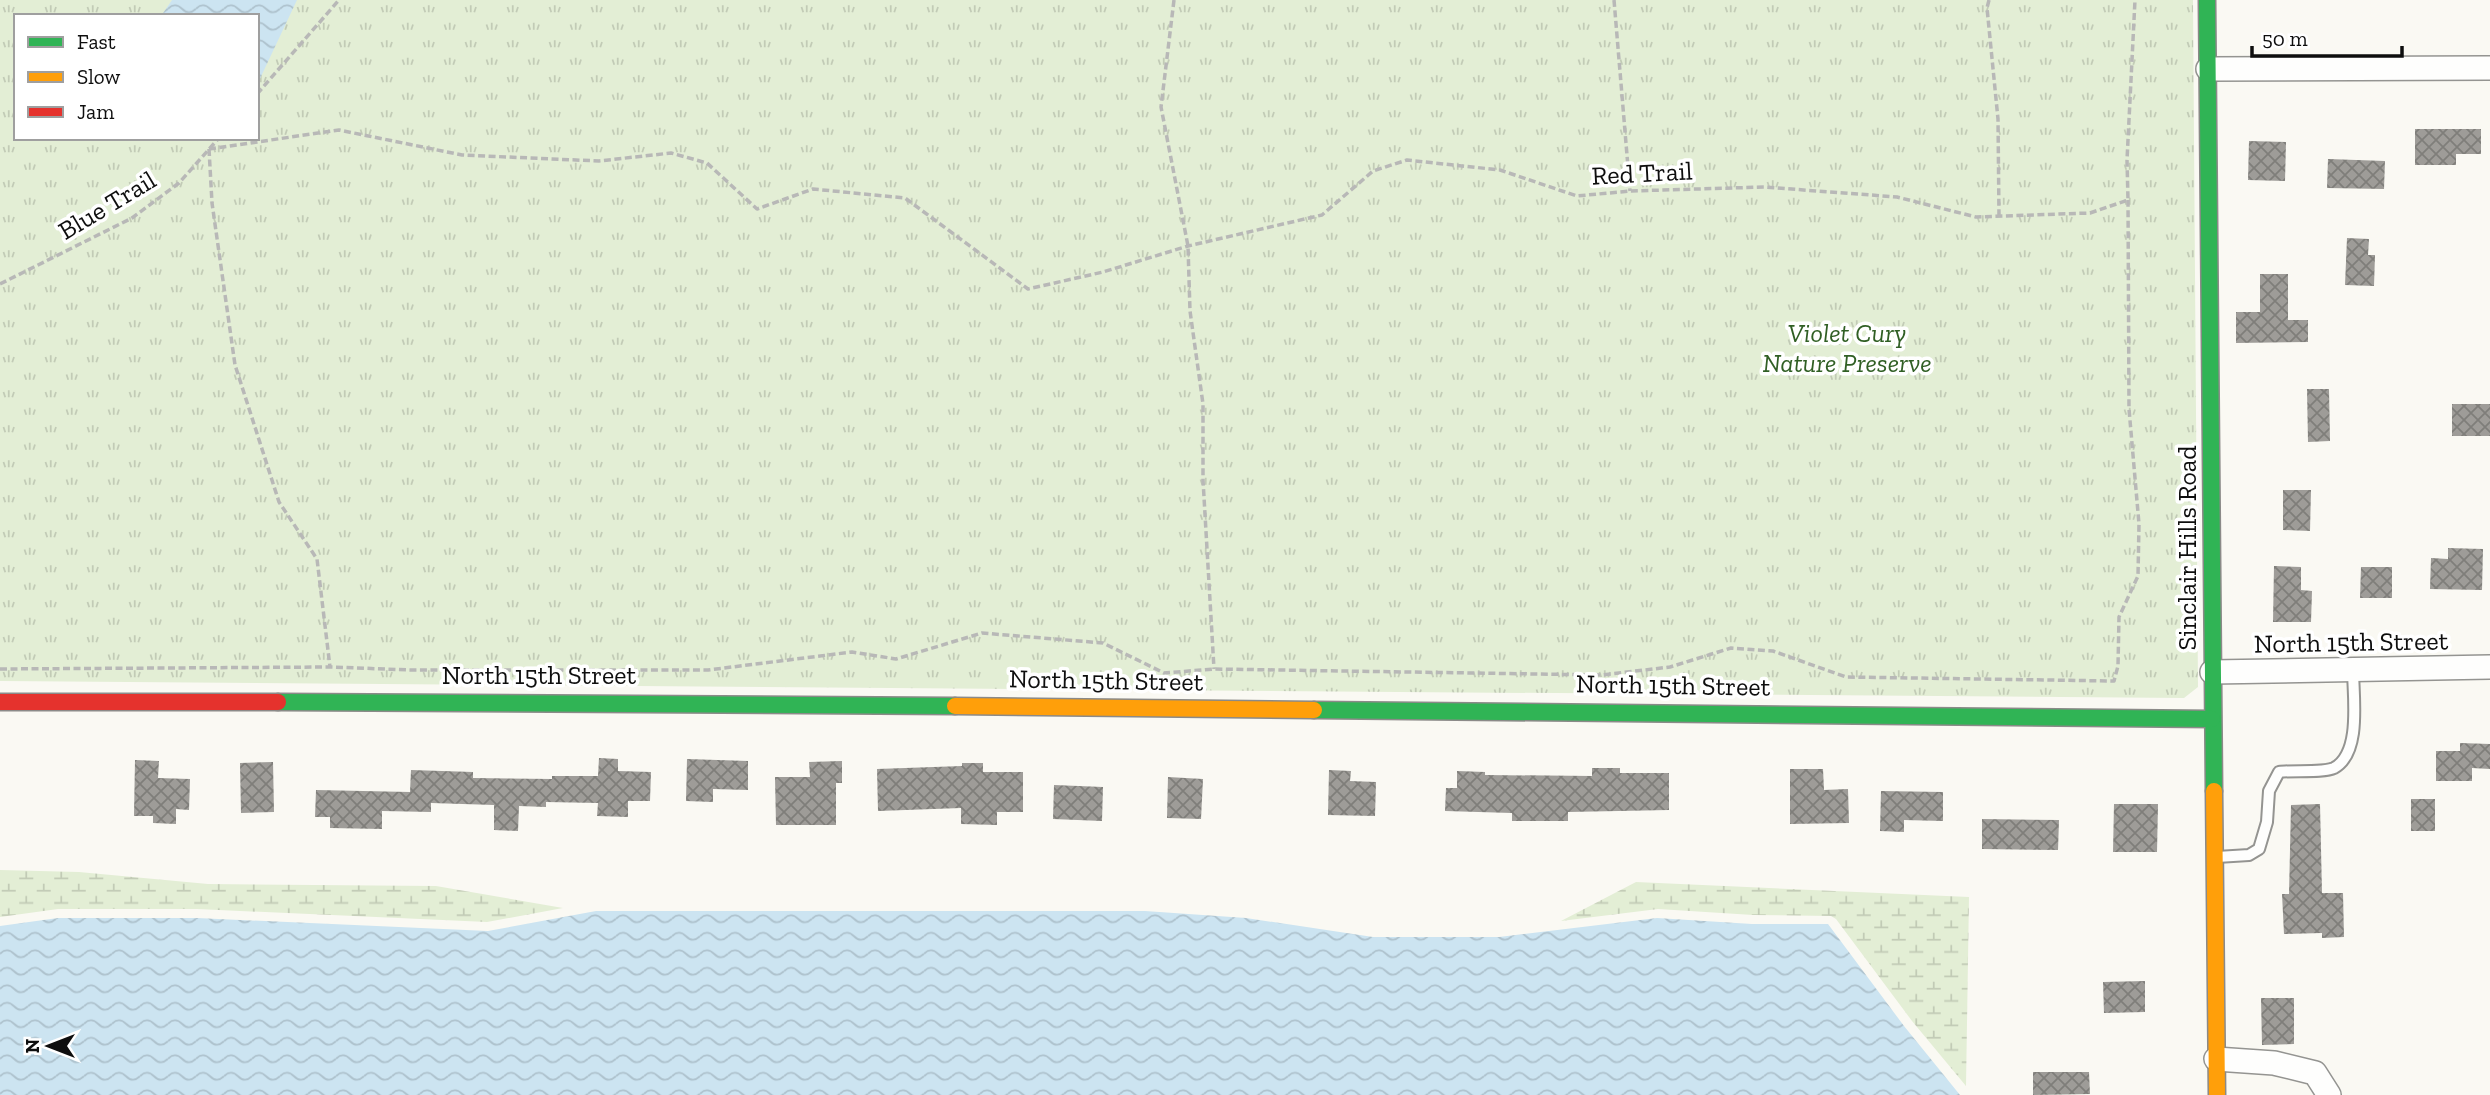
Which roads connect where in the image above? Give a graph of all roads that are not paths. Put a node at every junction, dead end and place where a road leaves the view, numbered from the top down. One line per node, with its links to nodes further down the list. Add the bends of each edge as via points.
1 (2207, 0): 3 (street, Sinclair Hills Road)
2 (2490, 68): 3 (street)
3 (2208, 69): 6 (street, Sinclair Hills Road)
4 (2490, 667): 5 (street, North 15th Street)
5 (2353, 669): 6 (street, North 15th Street); 9 (lane, via 2354,733 2346,757 2333,769 2279,772 2269,791 2259,849 2249,855)
6 (2212, 672): 8 (street, Sinclair Hills Road)
7 (0, 702): 8 (street, North 15th Street)
8 (2212, 719): 9 (street, Sinclair Hills Road)
9 (2214, 858): 10 (street, Sinclair Hills Road)
10 (2216, 1059): 11 (street, Sinclair Hills Road); 12 (street, via 2274,1063 2315,1073)
11 (2217, 1095)
12 (2329, 1095)

